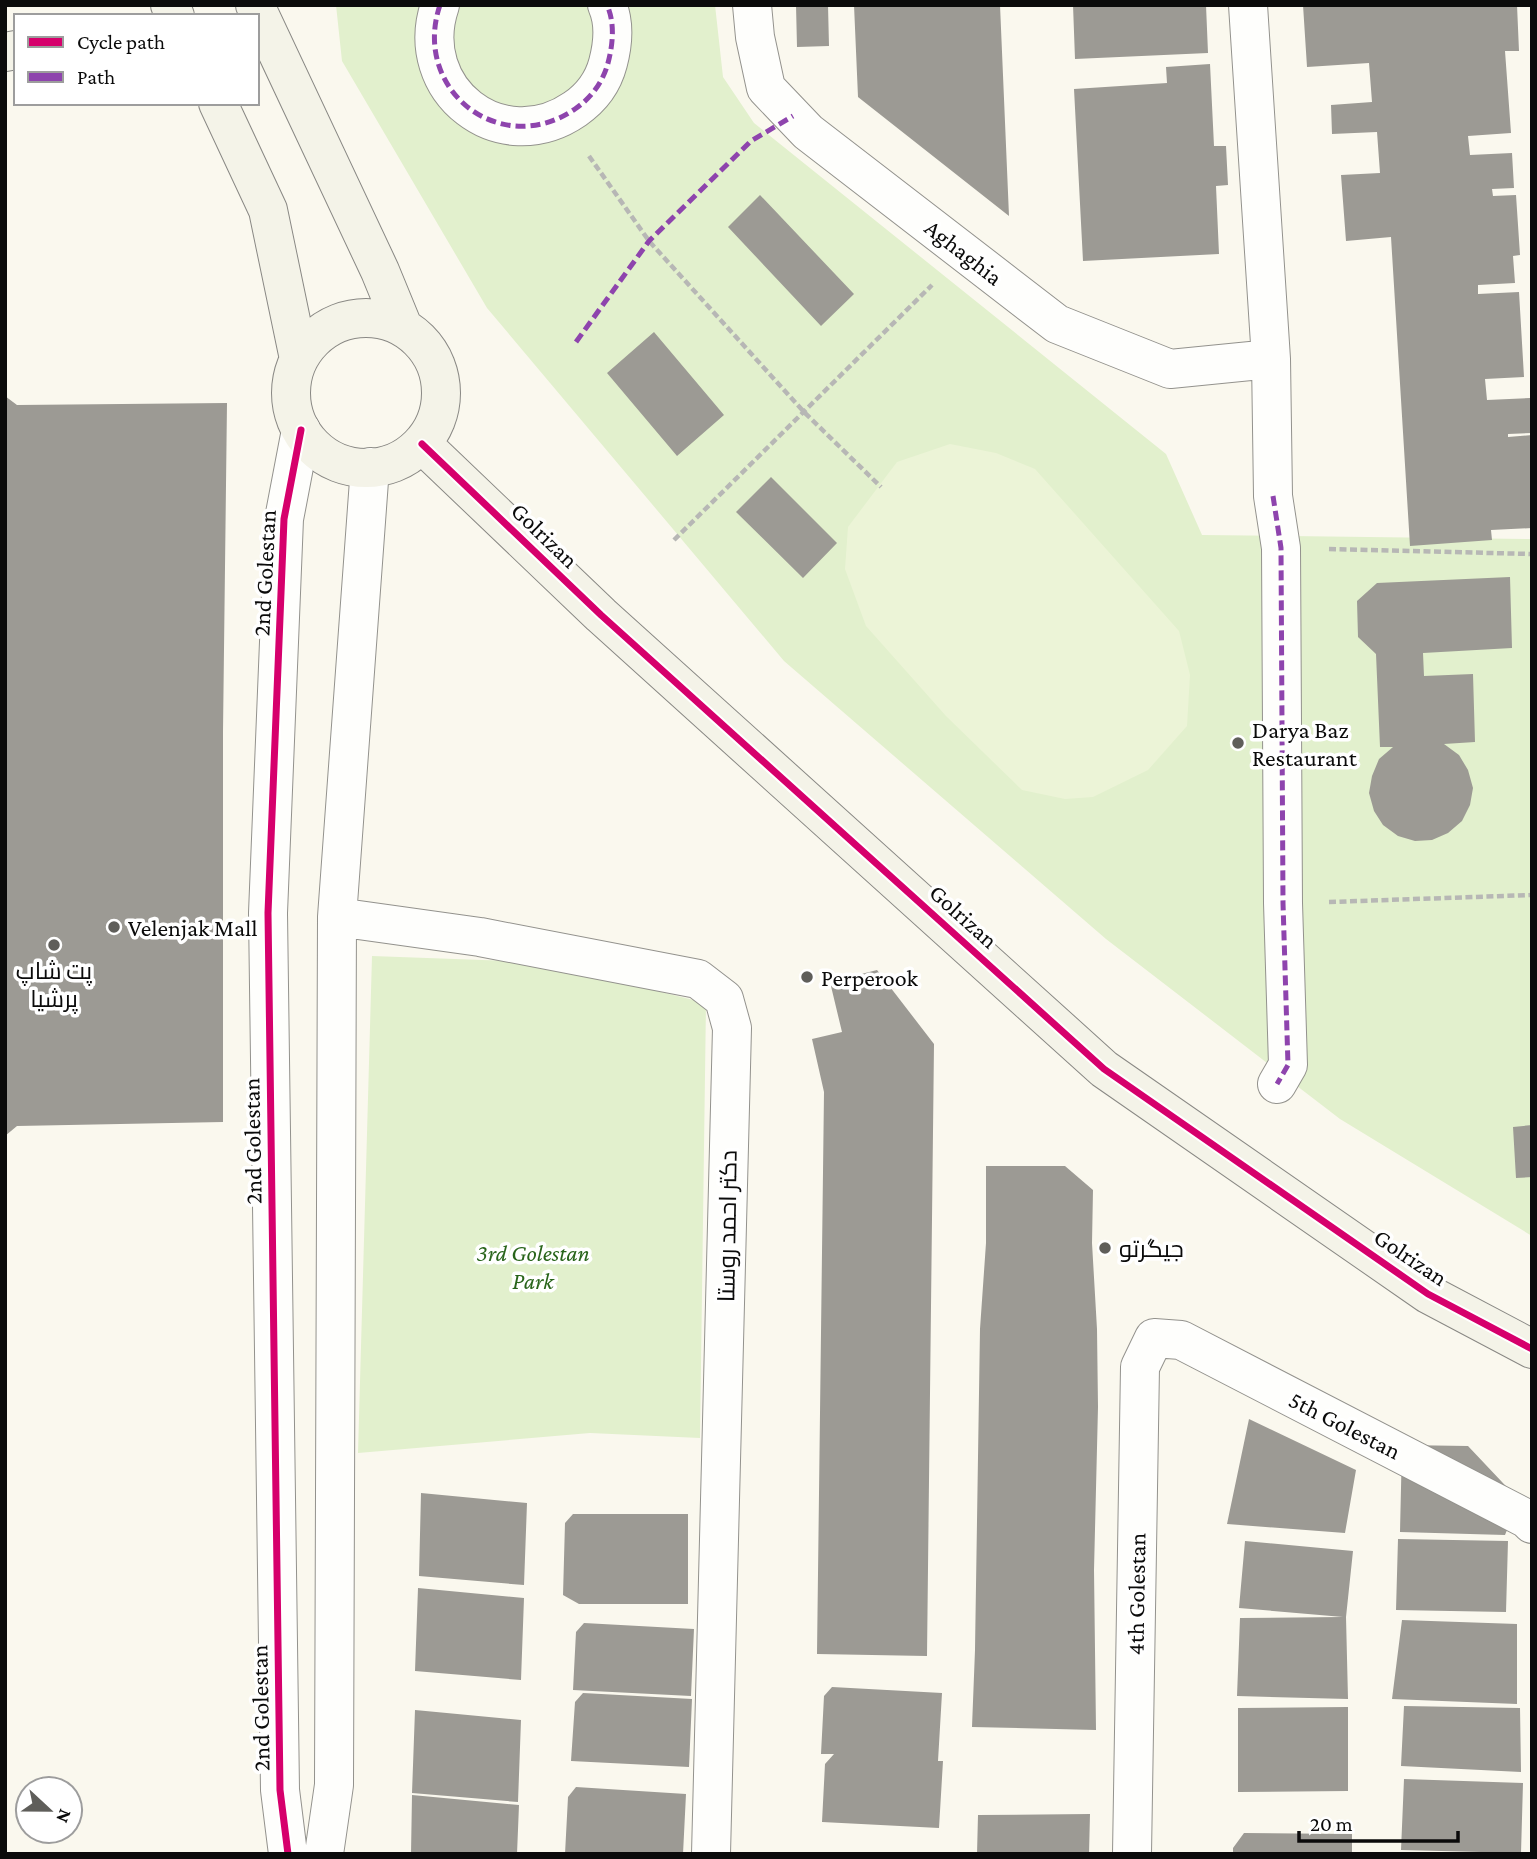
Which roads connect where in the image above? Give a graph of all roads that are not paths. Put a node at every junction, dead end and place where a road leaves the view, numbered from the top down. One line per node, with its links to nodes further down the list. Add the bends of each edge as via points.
1 (255, 5): 8 (street)
2 (440, 5): 3 (street, via 434,49 442,76 458,100 481,117 507,127 535,127 562,118 588,100 606,74 613,44)
3 (607, 5)
4 (752, 5): 10 (street, Aghaghia, via 766,88 808,132 1057,324 1170,369)
5 (1248, 5): 10 (street)
6 (199, 105): 7 (street)
7 (223, 113): 9 (street, via 268,210)
8 (403, 327): 9 (street, via 381,319 356,319 333,326 313,339); 12 (street, via 434,359 440,381 441,404)
9 (299, 359): 11 (street, via 292,383 293,407)
10 (1271, 359): 15 (street, via 1273,496 1281,548 1288,1065)
11 (301, 430): 13 (street, via 315,449 334,462); 19 (street, 2nd Golestan, via 284,519 268,913 280,1790)
12 (422, 444): 13 (street, via 403,459); 17 (street, Golrizan, via 601,615 1104,1069 1428,1294)
13 (370, 467): 14 (street)
14 (337, 917): 20 (street, via 334,1785); 21 (street, دکتر احمد روستا, via 480,937 698,979 724,999 732,1028)
15 (1277, 1083)
16 (1154, 1338): 18 (street, 5th Golestan, via 1181,1340); 22 (street, 4th Golestan, via 1140,1367)
17 (1532, 1349)
18 (1532, 1524)
19 (288, 1854)
20 (324, 1854)
21 (711, 1854)
22 (1132, 1854)

